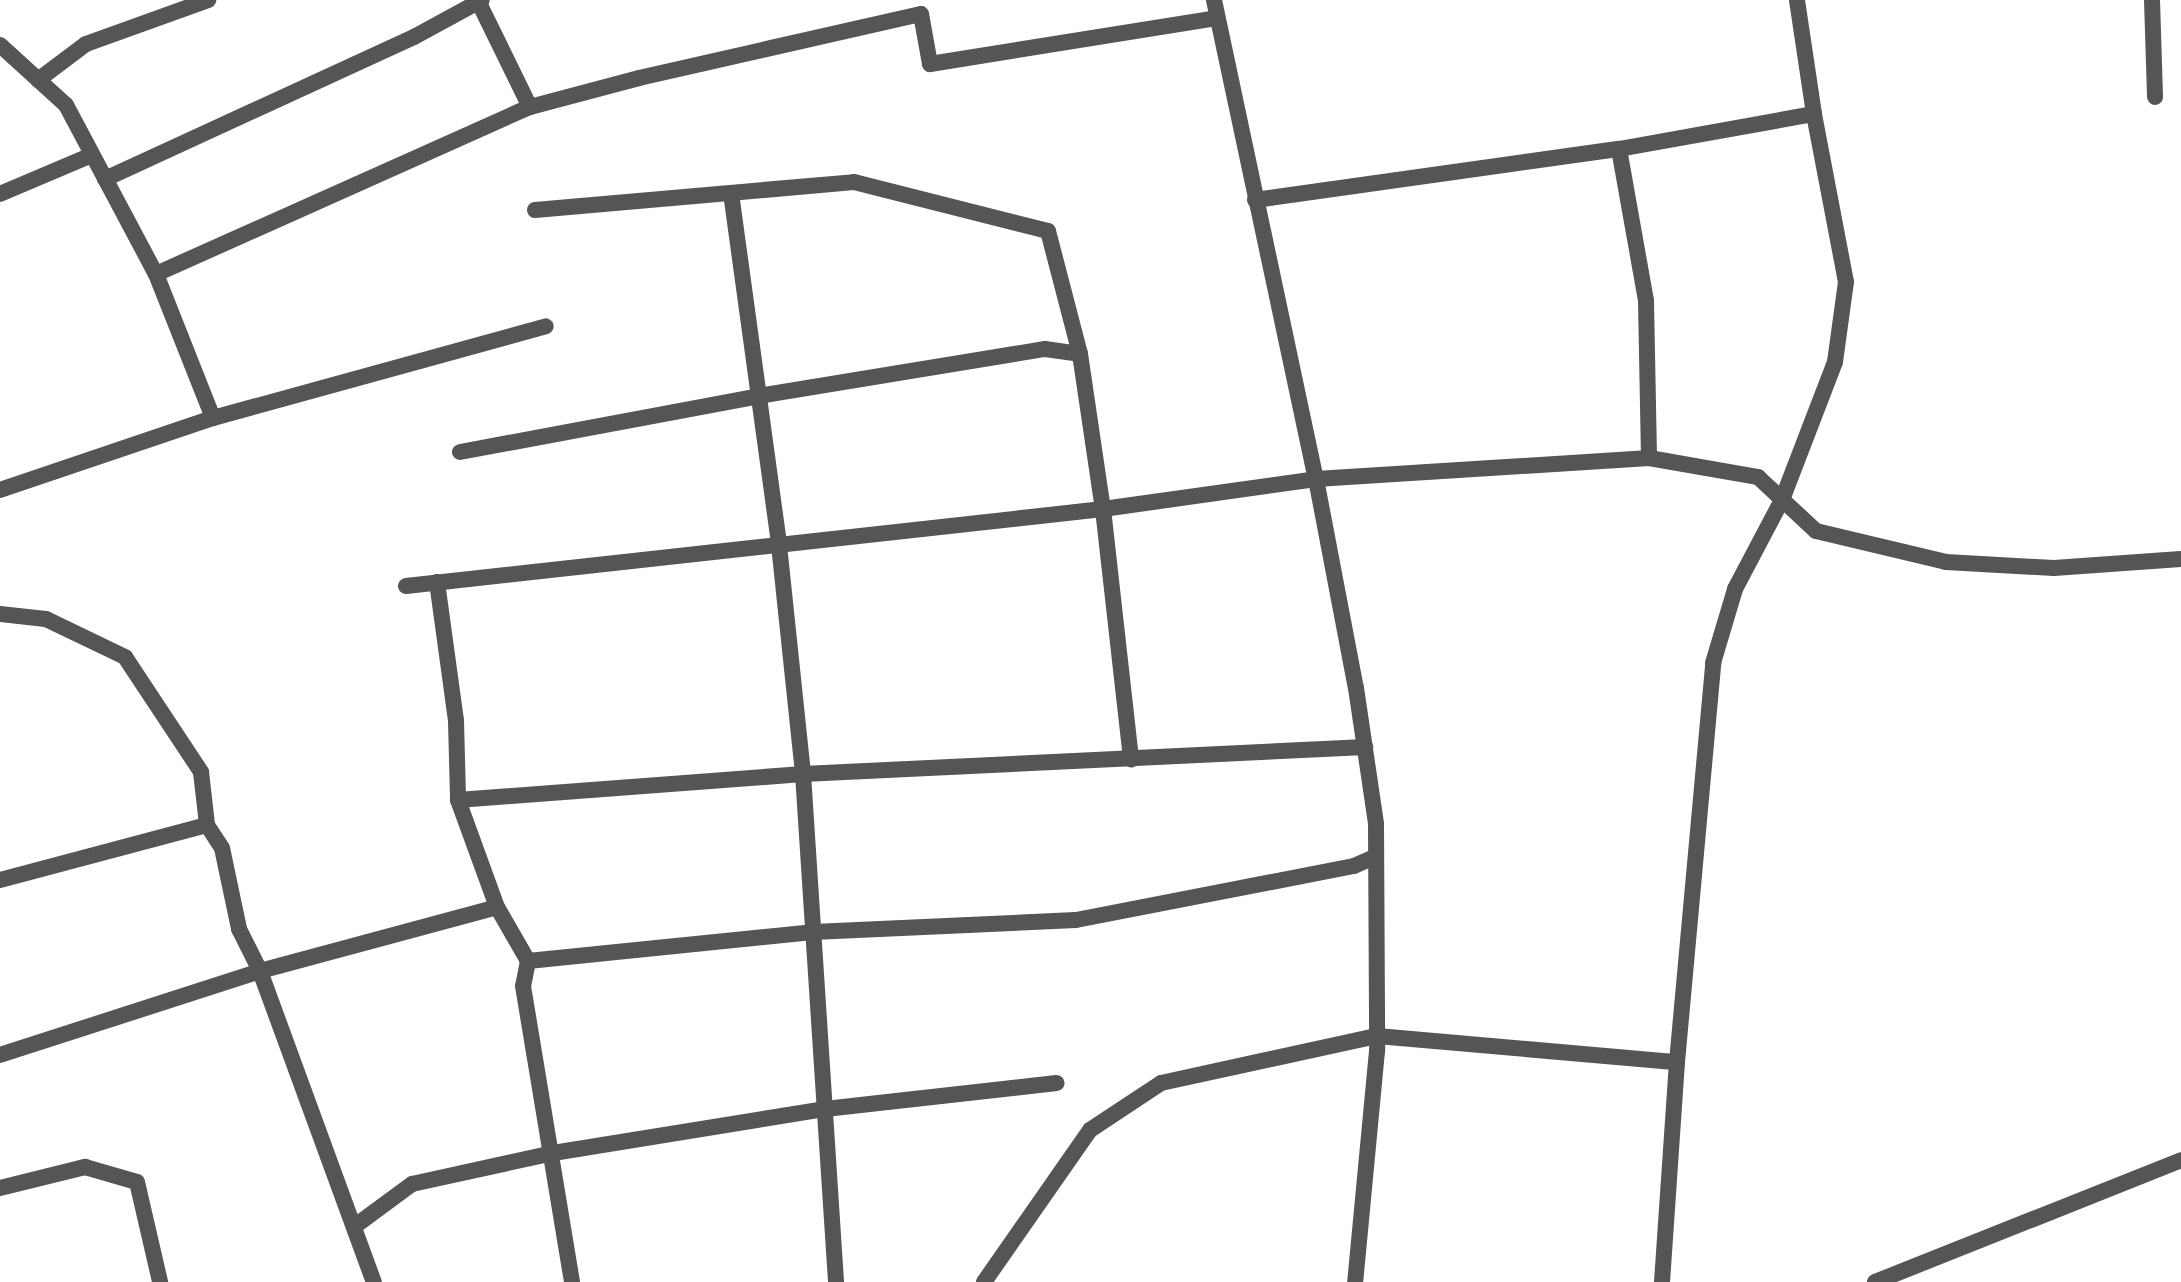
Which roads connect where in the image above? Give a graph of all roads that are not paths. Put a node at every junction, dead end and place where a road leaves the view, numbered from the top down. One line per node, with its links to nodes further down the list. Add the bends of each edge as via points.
1 (208, 0): 8 (street, via 86,44)
2 (1214, 0): 6 (street)
3 (1797, 0): 11 (street)
4 (2152, 0): 9 (street)
5 (481, 2): 10 (street); 14 (street)
6 (1216, 18): 10 (street, via 930,64 921,14); 17 (street)
7 (0, 45): 8 (street)
8 (38, 80): 13 (street, via 66,105)
9 (2155, 97)
10 (530, 107): 19 (street)
11 (1814, 114): 12 (street); 28 (street, via 1846,282 1835,362)
12 (1619, 149): 17 (street); 25 (street, via 1646,301)
13 (92, 155): 14 (street); 16 (street)
14 (105, 179): 19 (street)
15 (731, 193): 18 (street); 21 (street, via 854,182 1048,231); 22 (street)
16 (0, 194)
17 (1255, 200): 26 (street)
18 (535, 210)
19 (156, 274): 23 (street)
20 (546, 326): 23 (street)
21 (1080, 354): 22 (street, via 1045,349); 29 (street)
22 (758, 396): 24 (street); 30 (street)
23 (213, 418): 27 (street)
24 (460, 452)
25 (1649, 458): 26 (street); 28 (street, via 1758,477)
26 (1316, 479): 29 (street); 35 (street)
27 (0, 490)
28 (1782, 500): 31 (street, via 1816,531 1946,562 2054,568); 48 (street, via 1735,589 1713,663)
29 (1103, 509): 30 (street); 36 (street)
30 (779, 545): 32 (street); 37 (street)
31 (2181, 559)
32 (437, 582): 33 (street); 38 (street, via 456,721)
33 (406, 586)
34 (0, 614): 39 (street, via 46,619 125,657 201,772)
35 (1365, 747): 36 (street); 40 (street)
36 (1131, 759): 37 (street)
37 (803, 774): 38 (street); 43 (street)
38 (458, 800): 42 (street)
39 (207, 825): 41 (street); 45 (street, via 222,848 239,929)
40 (1376, 856): 43 (street, via 1354,866 1076,920); 46 (street)
41 (0, 880)
42 (497, 907): 44 (street); 45 (street)
43 (813, 932): 44 (street); 50 (street)
44 (528, 961): 51 (street, via 523,986)
45 (260, 971): 47 (street); 54 (street)
46 (1377, 1036): 48 (street); 59 (street, via 1161,1083 1090,1130); 60 (street)
47 (0, 1055)
48 (1677, 1062): 61 (street)
49 (1057, 1083): 50 (street)
50 (825, 1109): 51 (street); 58 (street)
51 (553, 1153): 54 (street, via 412,1184); 57 (street)
52 (2181, 1160): 62 (street)
53 (0, 1188): 55 (street, via 85,1167 137,1182)
54 (355, 1226): 56 (street)
55 (160, 1282)
56 (374, 1282)
57 (572, 1282)
58 (836, 1282)
59 (984, 1282)
60 (1355, 1282)
61 (1662, 1282)
62 (1875, 1282)

